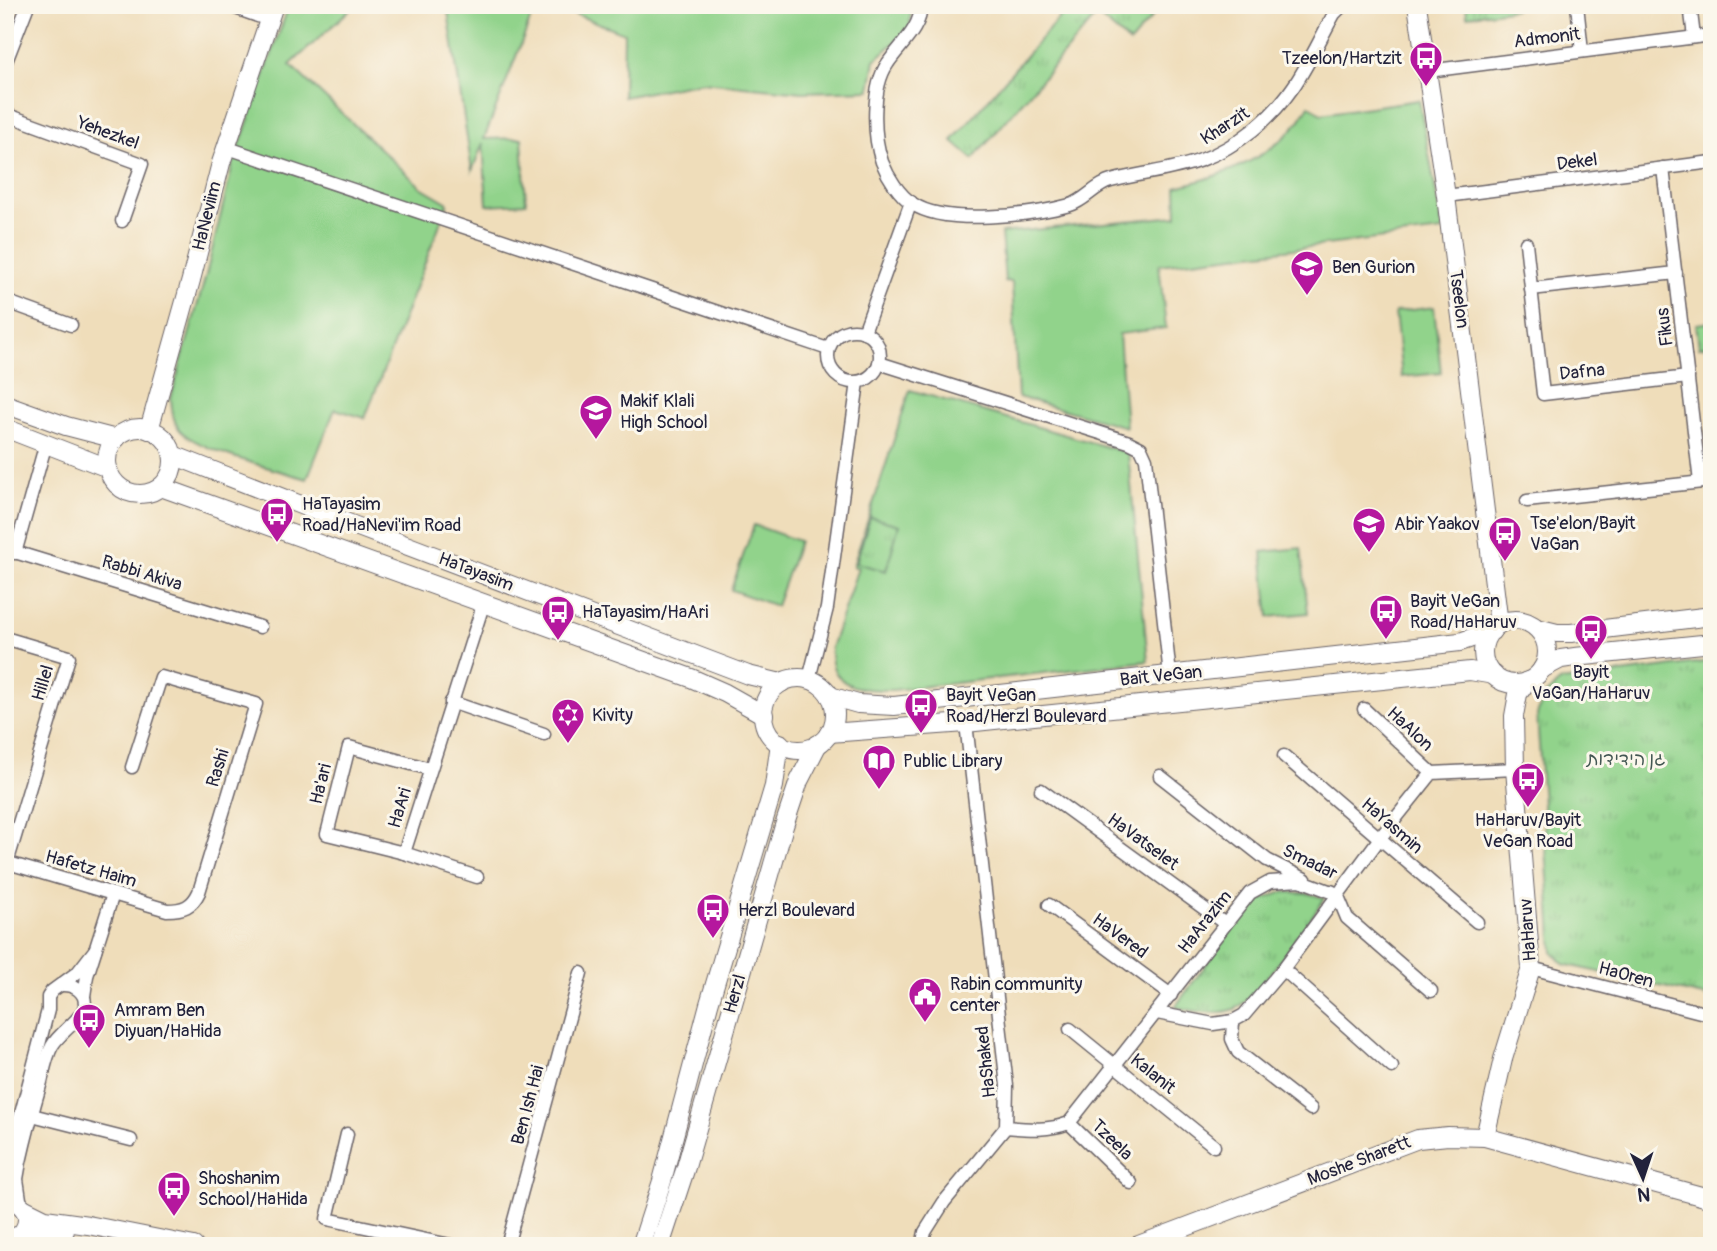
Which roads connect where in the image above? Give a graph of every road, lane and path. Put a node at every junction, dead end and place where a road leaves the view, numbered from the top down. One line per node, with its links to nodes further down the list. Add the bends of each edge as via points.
1 (27, 5): 12 (street)
2 (227, 5): 8 (street)
3 (921, 5): 19 (street, via 920,20 885,66 876,109 883,164)
4 (1343, 5): 19 (street, Kharzit, via 1297,84 1269,116 1216,155 1179,169 1103,184 1072,204 1015,216 949,215)
5 (1417, 5): 13 (main road, Tseelon)
6 (1577, 5): 11 (street)
7 (1690, 5): 10 (street)
8 (272, 13): 15 (main road, HaNeviim)
9 (1712, 35): 10 (street, Admonit)
10 (1694, 37): 11 (street, Admonit)
11 (1582, 51): 13 (street, Admonit)
12 (5, 64)
13 (1428, 71): 18 (main road, Tseelon)
14 (5, 114): 20 (street, Yehezkel, via 142,164)
15 (225, 147): 27 (street); 33 (main road, HaNeviim)
16 (1712, 162): 17 (street, Dekel)
17 (1664, 168): 18 (street, Dekel); 22 (street, Fikus)
18 (1446, 196): 44 (main road, Tseelon)
19 (911, 202): 26 (street)
20 (122, 221)
21 (1526, 243): 23 (street, Dafna)
22 (1676, 273): 23 (street); 29 (street, Fikus)
23 (1531, 289): 29 (street, Dafna, via 1543,394)
24 (5, 301): 25 (street)
25 (71, 325)
26 (864, 332): 27 (street, via 839,334); 28 (street, via 877,343)
27 (828, 348): 30 (street, via 834,374)
28 (879, 363): 30 (street, via 873,374); 50 (street, via 1143,450)
29 (1688, 377): 38 (street, Fikus)
30 (858, 382): 52 (street, via 829,596)
31 (5, 404): 34 (main road)
32 (5, 428): 35 (main road)
33 (149, 430): 34 (main road, via 133,429); 36 (main road, via 163,437)
34 (116, 439): 37 (main road, via 108,453)
35 (46, 443): 37 (main road); 41 (street, Rabbi Akiva)
36 (173, 454): 39 (main road, via 171,475); 54 (main road, HaTayasim, via 722,666)
37 (108, 468): 39 (main road, via 127,492 142,495)
38 (1706, 481): 40 (street, Fikus)
39 (161, 487): 42 (main road, HaTayasim)
40 (1527, 501)
41 (10, 551): 45 (street, Rabbi Akiva)
42 (484, 602): 56 (street, HaAri); 58 (main road, HaTayasim, via 691,678)
43 (1712, 616): 46 (main road, via 1557,633)
44 (1502, 625): 46 (main road, via 1524,621); 50 (main road, Bait VeGan, via 1460,642); 51 (main road, via 1485,643 1483,653)
45 (260, 626)
46 (1537, 628): 49 (main road, via 1547,650)
47 (5, 638): 73 (street, Hillel, via 69,657)
48 (1712, 643): 49 (main road, via 1561,659)
49 (1542, 669): 53 (main road)
50 (1170, 675): 55 (main road, Bait VeGan, via 894,706 858,704)
51 (1496, 677): 53 (main road, via 1512,683); 59 (main road, HaHaruv); 60 (main road, Bait VeGan, via 1470,671)
52 (809, 679): 54 (main road); 55 (main road)
53 (1527, 681): 59 (main road, HaHaruv, via 1518,694)
54 (781, 683): 58 (main road, via 767,699)
55 (830, 696): 62 (main road, via 835,717)
56 (451, 702): 61 (street); 66 (street, HaAri)
57 (1364, 709): 68 (street, HaAlon)
58 (764, 715): 63 (main road, via 769,732)
59 (1514, 716): 67 (main road, HaHaruv)
60 (966, 723): 62 (main road, Bait VeGan); 100 (street, HaShaked, via 1007,1086)
61 (544, 734)
62 (824, 739): 63 (main road, via 801,749); 115 (main road, Herzl, via 799,780 784,826)
63 (780, 743): 114 (main road, Herzl, via 774,786)
64 (1284, 756): 71 (street, HaYasmin)
65 (132, 768): 78 (street, Rashi, via 161,677 256,704 199,892 187,908)
66 (430, 769): 72 (street, HaAri); 72 (street, Ha'ari, via 349,747 327,834)
67 (1515, 769): 68 (street); 82 (main road, HaHaruv)
68 (1432, 774): 71 (street)
69 (1160, 776): 76 (street, Smadar, via 1266,860)
70 (1041, 790): 80 (street, HaVatselet)
71 (1380, 838): 76 (street); 79 (street, HaYasmin)
72 (404, 853): 74 (street, HaAri)
73 (6, 862): 75 (street, Hafetz Haim)
74 (477, 877)
75 (113, 894): 78 (street, Hafetz Haim); 81 (street)
76 (1337, 894): 80 (street, HaArazim, via 1300,880 1270,882 1250,893); 83 (street); 86 (street, Smadar, via 1347,918)
77 (1049, 905): 87 (street, HaVered)
78 (167, 909)
79 (1477, 922)
80 (1224, 923): 87 (street, HaArazim)
81 (95, 950): 85 (street); 88 (street)
82 (1531, 968): 91 (street, HaOren); 102 (main road, HaHaruv)
83 (1283, 969): 93 (street, via 1244,1015); 96 (street)
84 (581, 972): 113 (street, Ben Ish Hai)
85 (63, 985): 88 (street, via 76,987); 89 (street, via 52,991)
86 (1431, 990)
87 (1171, 995): 90 (street, HaArazim)
88 (83, 996): 92 (street, via 83,1013)
89 (48, 1010): 92 (street, via 56,1020); 105 (street)
90 (1157, 1013): 93 (street, via 1213,1024); 95 (street, HaArazim)
91 (1712, 1016)
92 (74, 1021): 98 (street, via 50,1051)
93 (1233, 1021): 97 (street, via 1232,1039 1238,1052)
94 (1070, 1029): 95 (street, Kalanit)
95 (1115, 1066): 99 (street, HaArazim); 104 (street, Kalanit)
96 (1392, 1067)
97 (1311, 1109)
98 (32, 1115): 103 (street); 108 (street, via 17,1180)
99 (1069, 1123): 100 (street, via 1040,1129); 106 (street, Tzeela)
100 (1006, 1127): 116 (street, via 944,1202 925,1231)
101 (347, 1134): 112 (street, via 327,1219)
102 (1485, 1137): 107 (main road, Moshe Sharett); 117 (main road, Moshe Sharett, via 1418,1139)
103 (131, 1140)
104 (1214, 1146)
105 (5, 1175)
106 (1131, 1183)
107 (1712, 1199)
108 (17, 1204): 109 (main road, via 26,1213 27,1225); 111 (main road, via 46,1219)
109 (11, 1240): 110 (main road, via 44,1231 73,1232)
110 (144, 1246)
111 (194, 1246)
112 (455, 1246)
113 (507, 1246)
114 (641, 1246)
115 (660, 1246)
116 (922, 1246)
117 (1136, 1246)

